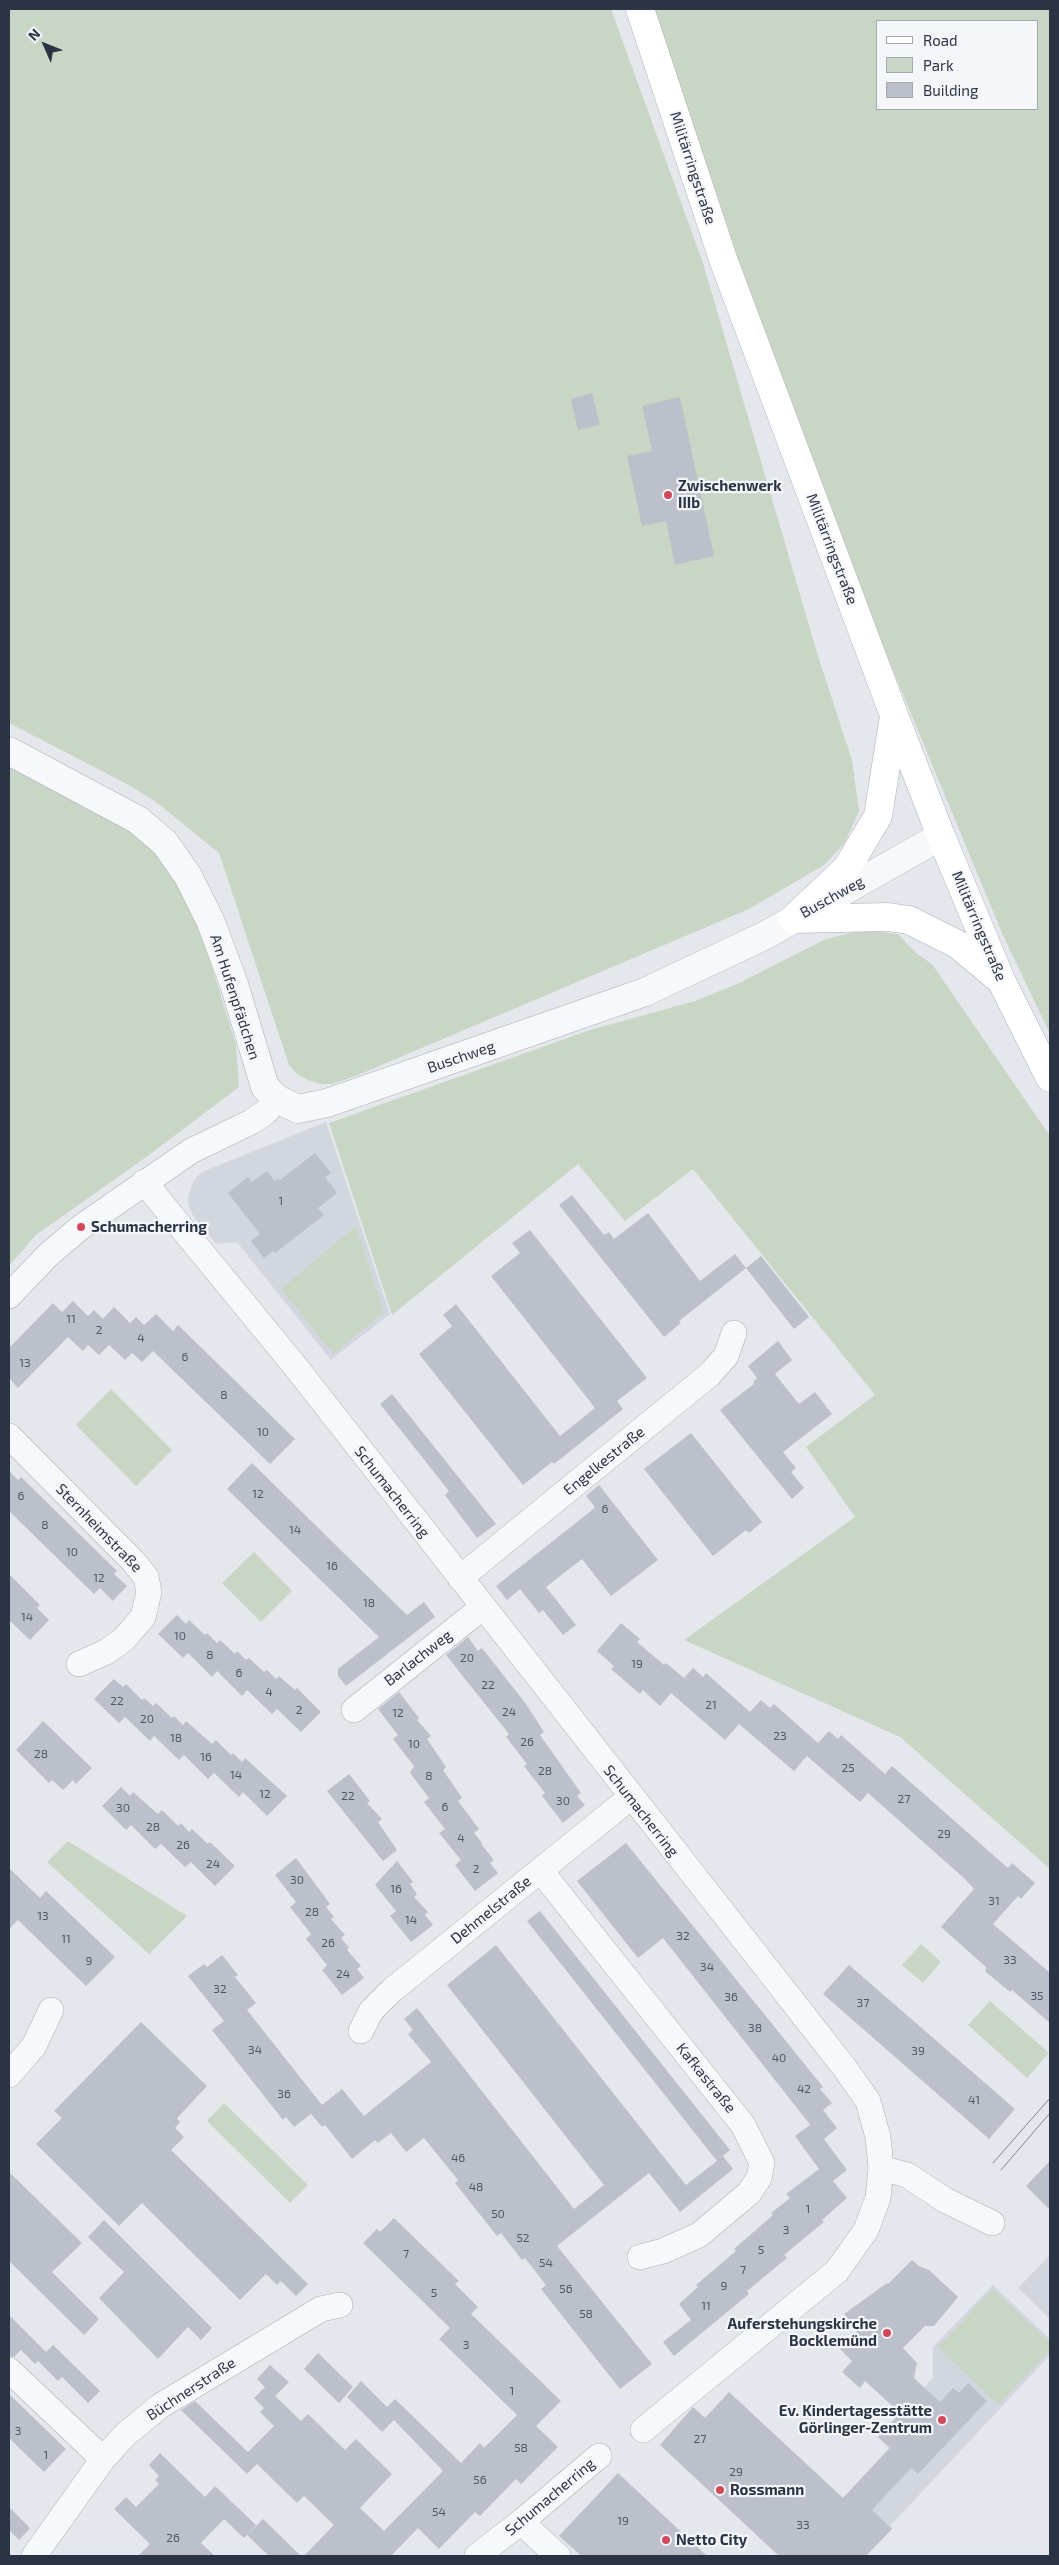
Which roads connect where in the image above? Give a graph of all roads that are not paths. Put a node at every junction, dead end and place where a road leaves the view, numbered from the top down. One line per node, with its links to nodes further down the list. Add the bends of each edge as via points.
1 (640, 9): 2 (main road, Militärringstraße, via 723,259)
2 (894, 715): 4 (main road, Militärringstraße); 5 (main road, via 878,816 847,868)
3 (9, 751): 8 (street, Am Hufenpfädchen, via 138,820 165,843 188,876 210,920 234,984 265,1087)
4 (941, 836): 5 (street, Buschweg); 6 (main road, Militärringstraße)
5 (793, 919): 6 (main road, via 888,917 908,920 957,944); 8 (street, Buschweg, via 645,992 538,1030 327,1103 298,1109)
6 (1001, 980): 7 (main road, Militärringstraße)
7 (1050, 1078)
8 (277, 1099): 9 (street, via 251,1122 191,1151)
9 (144, 1182): 10 (street, via 81,1227 48,1255); 13 (street, Schumacherring)
10 (9, 1296)
11 (734, 1333): 13 (street, Engelkestraße, via 726,1356 709,1375)
12 (9, 1436): 15 (street, Sternheimstraße, via 134,1561 146,1577 149,1592 143,1618 106,1652)
13 (460, 1578): 14 (street, Schumacherring)
14 (483, 1607): 16 (street, Barlachweg); 17 (street, Schumacherring)
15 (79, 1664)
16 (354, 1710)
17 (630, 1797): 18 (street, Dehmelstraße); 22 (street, Schumacherring, via 868,2101 878,2137)
18 (541, 1871): 20 (street, Dehmelstraße, via 391,1991 372,2011); 24 (street, Kafkastraße, via 743,2125 762,2163 759,2178 749,2193 699,2235)
19 (51, 2010): 21 (street, via 34,2046)
20 (361, 2031)
21 (9, 2075)
22 (881, 2168): 23 (street, via 906,2175 945,2200); 27 (street, Schumacherring, via 878,2198 866,2230 838,2271)
23 (992, 2223)
24 (640, 2258)
25 (340, 2305): 29 (street, Büchnerstraße, via 321,2309 160,2406 126,2434)
26 (9, 2370): 29 (street)
27 (644, 2430)
28 (599, 2456): 30 (street, Schumacherring)
29 (103, 2459): 31 (street, Büchnerstraße)
30 (521, 2522): 32 (street, Schumacherring); 33 (street)
31 (34, 2556)
32 (477, 2556)
33 (558, 2556)

